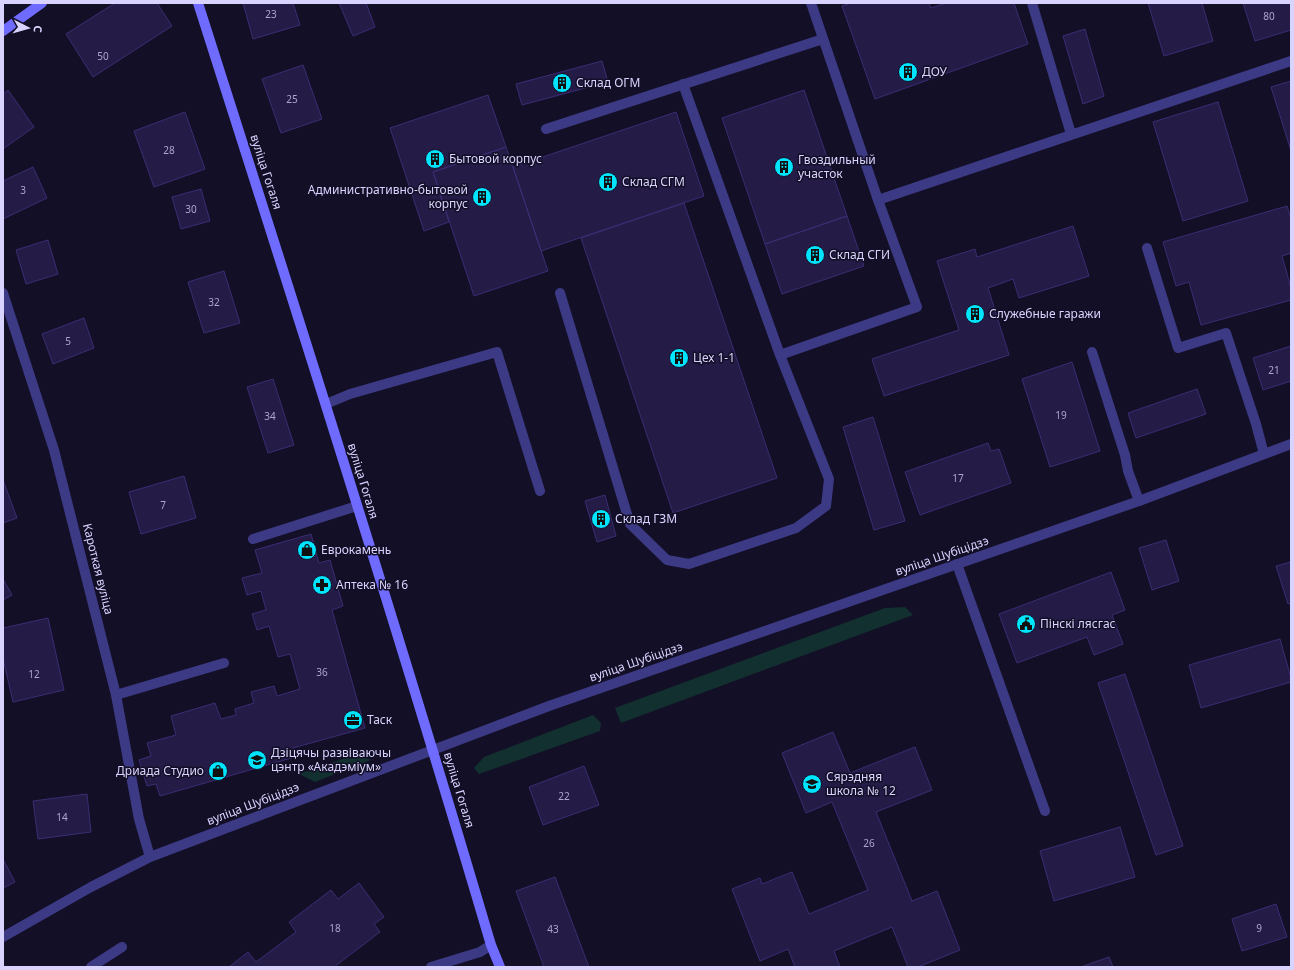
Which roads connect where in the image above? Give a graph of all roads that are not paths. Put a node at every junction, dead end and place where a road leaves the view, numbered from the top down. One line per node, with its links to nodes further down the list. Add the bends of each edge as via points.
1 (42, 3): 5 (street)
2 (198, 3): 17 (street, вуліца Гогаля)
3 (811, 3): 6 (street)
4 (1032, 3): 10 (street)
5 (3, 31)
6 (823, 38): 8 (street); 11 (street)
7 (1291, 61): 10 (street)
8 (684, 84): 9 (street); 16 (street)
9 (546, 129)
10 (1070, 134): 11 (street)
11 (878, 200): 16 (street, via 917,307)
12 (1147, 248): 19 (street, via 1178,348 1226,333)
13 (3, 293): 26 (street, Кароткая вуліца, via 54,450)
14 (560, 293): 16 (street, via 630,524 667,560 689,564 796,528 826,506 829,479)
15 (1092, 352): 21 (street)
16 (780, 356)
17 (326, 404): 20 (street, via 350,394 497,352); 22 (street, вуліца Гогаля)
18 (1291, 444): 19 (street, вуліца Шубіцідзэ)
19 (1264, 454): 21 (street, вуліца Шубіцідзэ)
20 (540, 492)
21 (1139, 501): 24 (street, вуліца Шубіцідзэ)
22 (357, 506): 23 (street); 27 (street, вуліца Гогаля)
23 (253, 539)
24 (958, 564): 27 (street, вуліца Шубіцідзэ, via 549,706); 28 (street)
25 (224, 663): 26 (street)
26 (116, 695): 29 (street, Кароткая вуліца, via 139,819)
27 (433, 749): 29 (street, вуліца Шубіцідзэ); 31 (street, вуліца Гогаля)
28 (1045, 811)
29 (150, 857): 30 (street, вуліца Шубіцідзэ)
30 (3, 937)
31 (491, 945): 34 (street, via 480,952); 35 (street, вуліца Гогаля)
32 (122, 947): 33 (street)
33 (91, 967)
34 (431, 967)
35 (500, 967)

